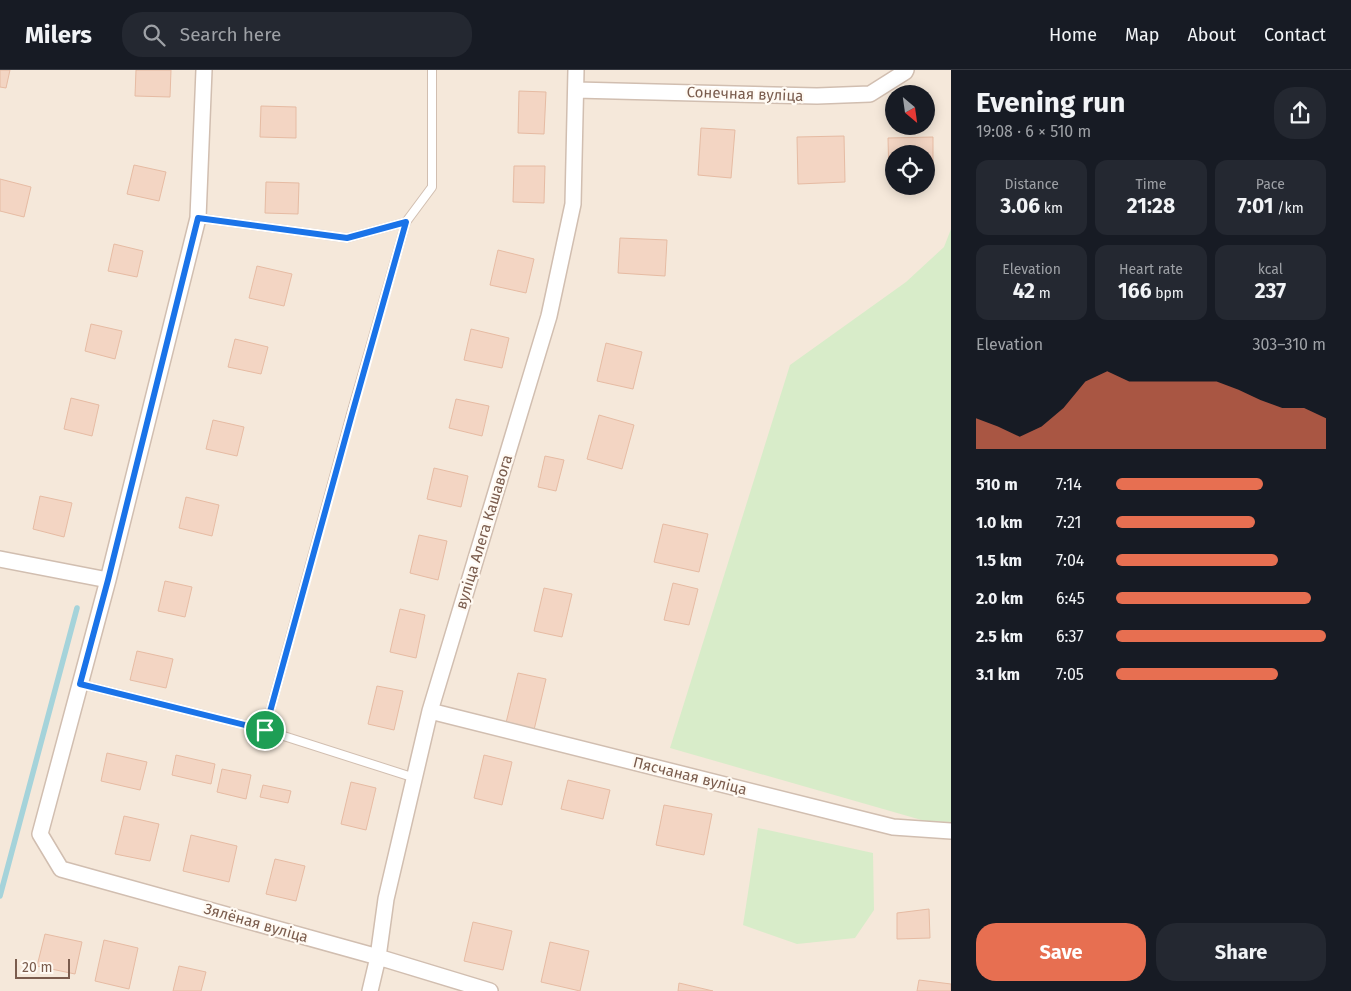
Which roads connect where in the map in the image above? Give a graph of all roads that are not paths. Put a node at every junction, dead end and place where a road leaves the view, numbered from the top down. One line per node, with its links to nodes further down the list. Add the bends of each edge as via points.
1 (204, 70): 6 (street)
2 (432, 70): 7 (lane, via 432,187)
3 (576, 70): 5 (street, вуліца Алега Кашавога)
4 (906, 70): 5 (street, Сонечная вуліца, via 870,94 817,96)
5 (576, 90): 11 (street, вуліца Алега Кашавога, via 573,204 549,316)
6 (198, 218): 7 (lane, via 347,238); 9 (street)
7 (406, 222): 12 (lane)
8 (0, 559): 9 (street)
9 (108, 580): 10 (street)
10 (80, 684): 12 (lane); 15 (street, Зялёная вуліца, via 40,834 61,869)
11 (430, 711): 13 (street, вуліца Алега Кашавога); 14 (street, Пясчаная вуліца, via 893,827)
12 (265, 730): 13 (lane)
13 (414, 778): 15 (street, вуліца Алега Кашавога, via 386,899)
14 (951, 832)
15 (378, 957): 16 (street, вуліца Алега Кашавога); 17 (street, Зялёная вуліца)
16 (370, 991)
17 (490, 991)

